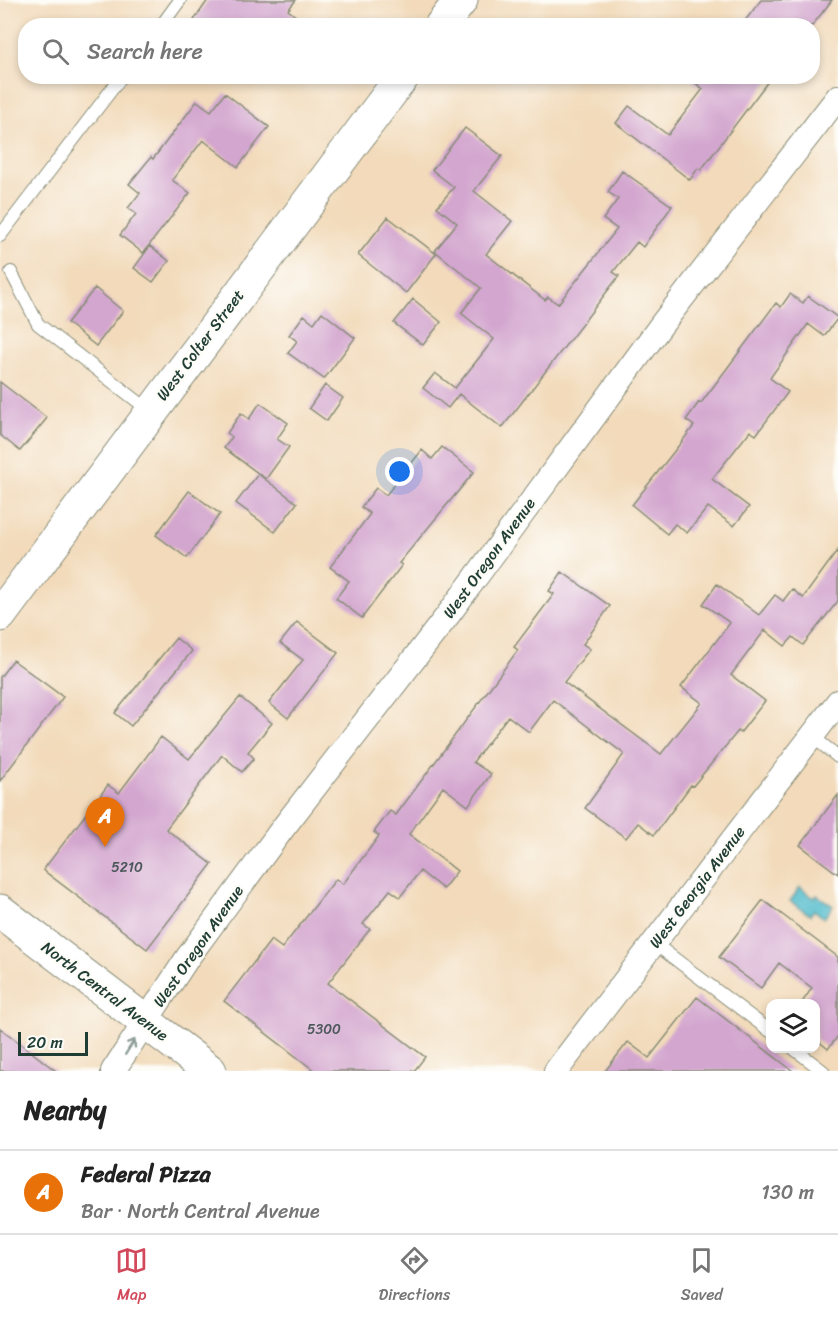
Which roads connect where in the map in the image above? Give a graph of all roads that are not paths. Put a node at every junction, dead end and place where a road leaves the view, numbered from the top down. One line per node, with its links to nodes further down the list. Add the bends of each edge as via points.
1 (180, 0): 3 (lane)
2 (461, 0): 4 (street)
3 (166, 18)
4 (447, 18)
5 (116, 84): 8 (lane)
6 (397, 84): 10 (street, West Colter Street)
7 (838, 97): 17 (street, West Oregon Avenue, via 283,828 188,957)
8 (0, 236)
9 (11, 272): 10 (lane, via 38,324)
10 (151, 411): 11 (street, West Colter Street)
11 (0, 615)
12 (838, 702): 13 (street, West Georgia Avenue)
13 (812, 736): 14 (lane); 16 (street, West Georgia Avenue)
14 (838, 757)
15 (0, 911): 17 (street, North Central Avenue)
16 (654, 943): 18 (lane); 22 (street, West Georgia Avenue)
17 (146, 1022): 20 (street, West Oregon Avenue, one-way to 17); 21 (street, North Central Avenue)
18 (766, 1027)
19 (800, 1053): 23 (lane)
20 (113, 1071)
21 (210, 1071)
22 (556, 1071)
23 (823, 1071)

